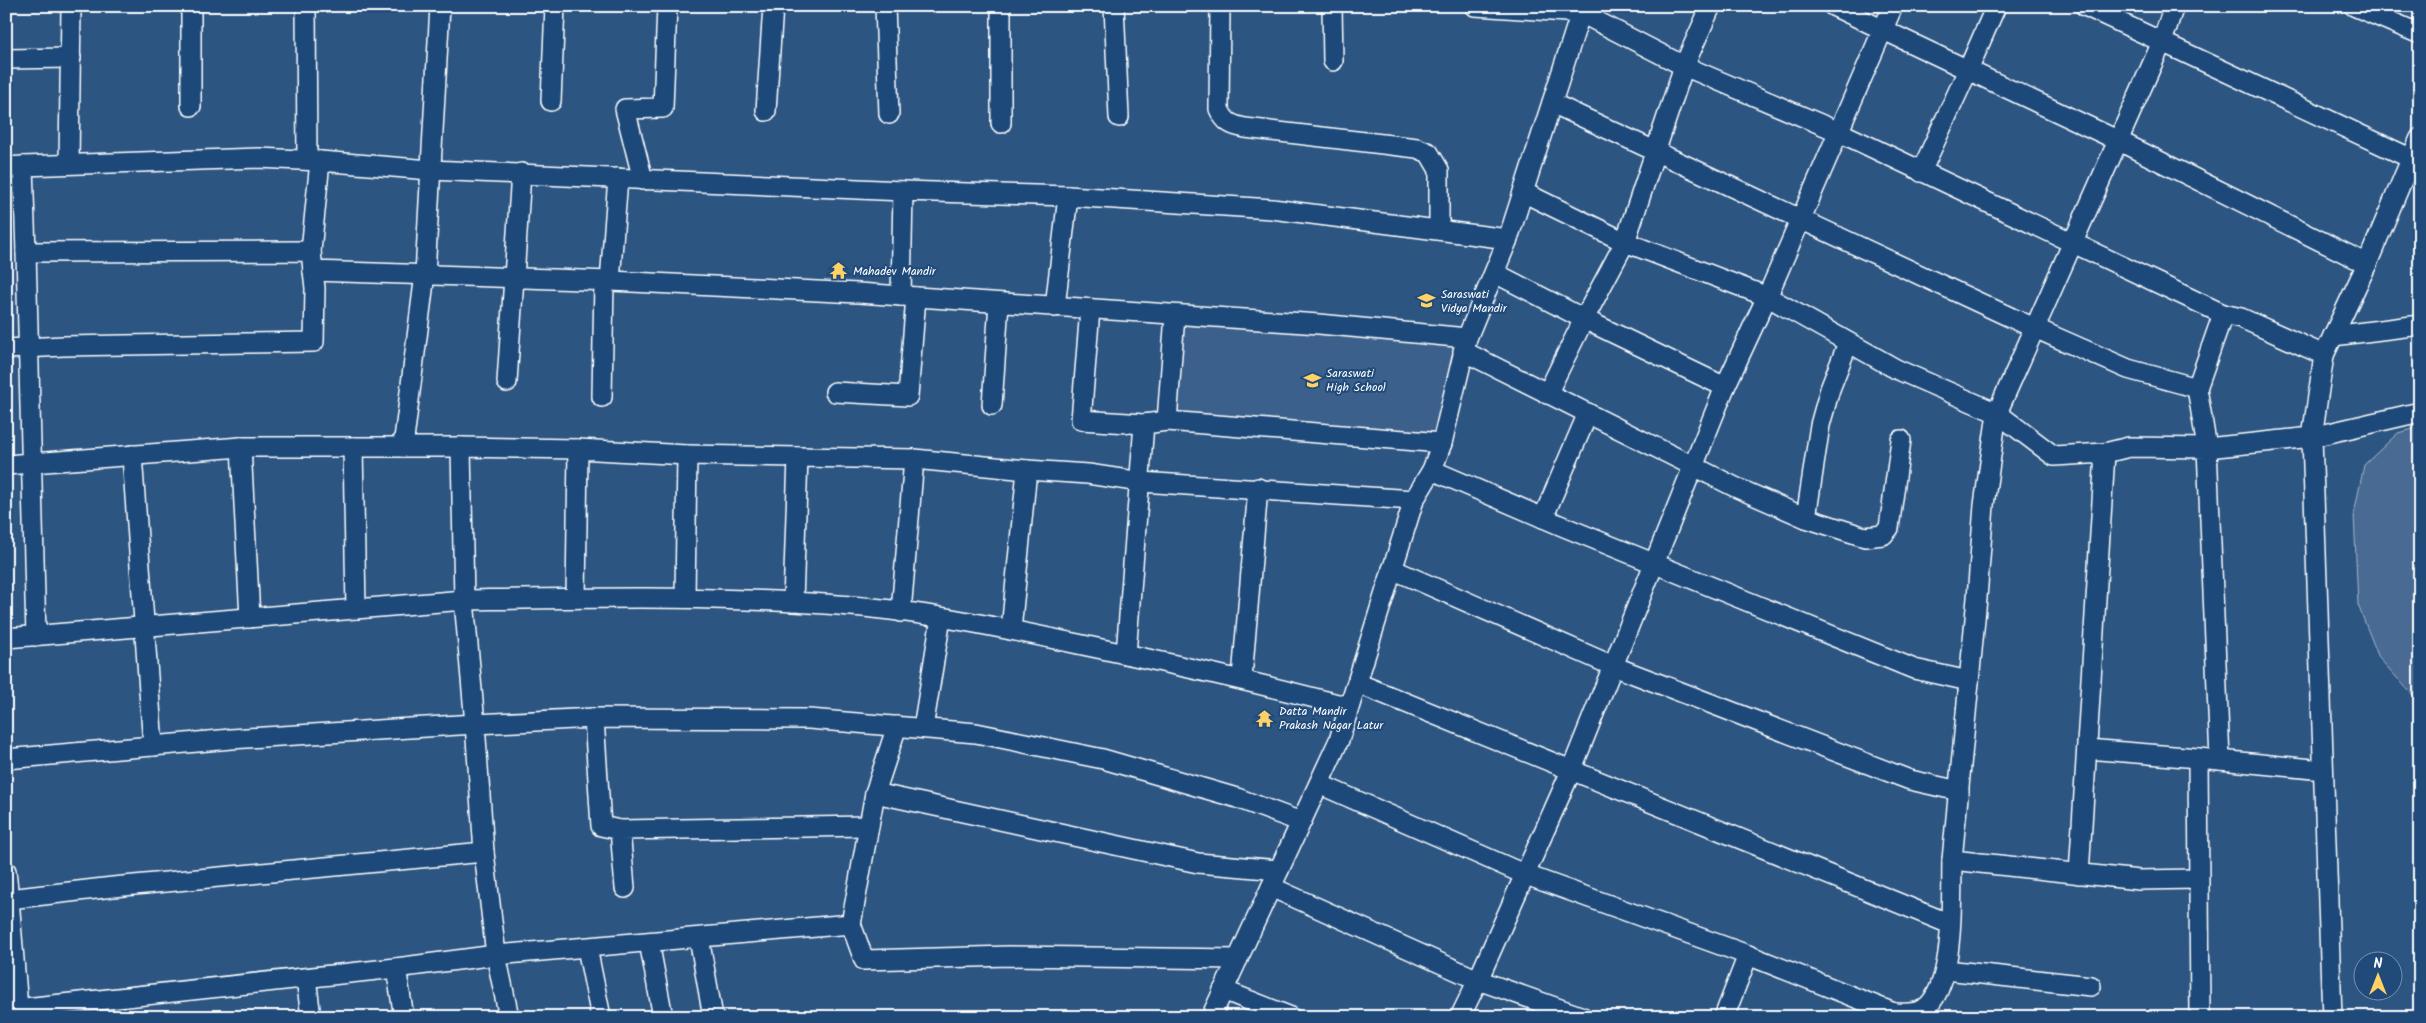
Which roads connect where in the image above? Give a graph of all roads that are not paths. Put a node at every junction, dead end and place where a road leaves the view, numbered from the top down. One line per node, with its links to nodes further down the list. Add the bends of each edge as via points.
1 (71, 6): 25 (street)
2 (191, 6): 32 (street)
3 (306, 6): 42 (street)
4 (440, 6): 45 (street)
5 (555, 6): 30 (street)
6 (667, 6): 49 (street, via 663,108 625,109)
7 (773, 6): 33 (street)
8 (885, 6): 34 (street)
9 (1001, 6): 36 (street)
10 (1114, 6): 35 (street)
11 (1220, 6): 54 (street, via 1219,109 1224,120 1232,126 1417,148 1429,153 1440,170)
12 (1332, 6): 27 (street)
13 (1475, 6): 21 (street)
14 (1711, 6): 28 (street)
15 (1833, 6): 22 (street)
16 (1893, 6): 22 (street)
17 (1996, 6): 29 (street)
18 (2085, 6): 24 (street)
19 (2174, 6): 24 (street)
20 (2354, 6): 23 (street)
21 (1582, 9): 28 (street); 31 (street)
22 (1883, 30): 29 (street); 37 (street)
23 (2420, 34)
24 (2162, 42): 39 (street); 41 (street)
25 (71, 58): 26 (street); 43 (street)
26 (6, 59)
27 (1333, 61)
28 (1684, 66): 37 (street); 40 (street)
29 (1968, 70): 39 (street); 46 (street)
30 (551, 101)
31 (1552, 103): 40 (street); 51 (street)
32 (191, 106)
33 (766, 111)
34 (889, 114)
35 (1119, 117)
36 (1001, 123)
37 (1839, 132): 46 (street); 53 (street)
38 (2420, 138): 41 (street)
39 (2117, 140): 57 (street); 60 (street)
40 (1656, 152): 53 (street); 56 (street)
41 (2410, 158): 60 (street)
42 (314, 161): 43 (street, via 259,158); 45 (street); 58 (street)
43 (69, 164): 44 (street)
44 (15, 167): 59 (street)
45 (430, 170): 47 (street); 63 (street)
46 (1921, 172): 57 (street)
47 (521, 174): 48 (street); 64 (street)
48 (618, 178): 49 (street); 65 (street)
49 (642, 180): 50 (street)
50 (903, 191): 52 (street); 66 (street)
51 (1523, 192): 55 (street); 56 (street)
52 (1068, 196): 54 (street, via 1272,209); 69 (street)
53 (1801, 220): 67 (street); 75 (street)
54 (1438, 230): 55 (street)
55 (1508, 239): 62 (street)
56 (1625, 242): 67 (street); 73 (street)
57 (2071, 243): 71 (street); 75 (street)
58 (311, 251): 59 (street); 61 (street)
59 (26, 252): 79 (street)
60 (2368, 264): 76 (street)
61 (312, 271): 63 (street); 79 (street, via 315,288 314,342)
62 (1495, 273): 73 (street); 78 (street)
63 (425, 274): 64 (street); 99 (street)
64 (514, 278): 65 (street); 82 (street)
65 (607, 281): 66 (street); 87 (street)
66 (908, 297): 68 (street); 85 (street, via 908,396)
67 (1768, 297): 77 (street); 83 (street)
68 (999, 303): 69 (street); 88 (street)
69 (1055, 307): 70 (street)
70 (1090, 309): 72 (street); 93 (street, via 1081,420)
71 (2223, 314): 81 (street, via 2240,318); 84 (street)
72 (1175, 315): 78 (street, via 1319,324); 92 (street)
73 (1584, 319): 83 (street); 86 (street)
74 (2420, 324): 76 (street)
75 (2034, 328): 84 (street, via 2128,369); 91 (street)
76 (2333, 336): 81 (street)
77 (1848, 343): 91 (street, via 1896,369); 117 (street, via 1820,425)
78 (1465, 345): 86 (street); 96 (street)
79 (28, 348): 80 (street); 108 (street)
80 (6, 349)
81 (2324, 355): 94 (street)
82 (507, 382)
83 (1725, 387): 110 (street)
84 (2197, 388): 101 (street)
85 (836, 392)
86 (1548, 394): 90 (street)
87 (602, 397)
88 (992, 405)
89 (2420, 412): 94 (street)
90 (1588, 413): 110 (street); 116 (street)
91 (1997, 413): 103 (street, via 2054,456); 135 (street, via 1984,505)
92 (1167, 421): 93 (street); 96 (street)
93 (1144, 424): 113 (street)
94 (2312, 437): 101 (street); 147 (street)
95 (1901, 440): 117 (street, via 1889,528 1883,535 1865,537)
96 (1442, 443): 112 (street)
97 (241, 447): 98 (street); 104 (street); 126 (street)
98 (352, 447): 99 (street); 124 (street)
99 (403, 447): 100 (street)
100 (461, 447): 102 (street); 122 (street)
101 (2207, 448): 103 (street, via 2129,447); 146 (street)
102 (578, 449): 105 (street); 120 (street)
103 (2105, 453): 143 (street)
104 (132, 455): 108 (street); 128 (street)
105 (687, 455): 106 (street); 121 (street)
106 (798, 457): 107 (street); 123 (street)
107 (914, 459): 111 (street); 125 (street)
108 (32, 463): 109 (street); 130 (street)
109 (6, 464)
110 (1694, 466): 117 (street); 118 (street)
111 (1027, 470): 113 (street); 129 (street)
112 (1432, 470): 115 (street); 116 (street)
113 (1141, 482): 114 (street); 132 (street)
114 (1258, 488): 115 (street); 134 (street)
115 (1414, 500): 119 (street)
116 (1543, 518): 118 (street)
117 (1806, 518)
118 (1654, 562): 133 (street); 135 (street, via 1914,669)
119 (1392, 568): 133 (street); 136 (street)
120 (576, 598): 121 (street); 122 (street)
121 (685, 598): 123 (street)
122 (464, 600): 124 (street); 139 (street)
123 (793, 602): 125 (street)
124 (356, 609): 126 (street)
125 (901, 612): 127 (street)
126 (250, 618): 128 (street)
127 (940, 618): 129 (street); 141 (street)
128 (146, 626): 130 (street); 142 (street)
129 (1011, 630): 132 (street)
130 (36, 636): 131 (street)
131 (6, 638)
132 (1126, 654): 134 (street)
133 (1614, 666): 148 (street); 150 (street, via 1910,780)
134 (1242, 678): 137 (street)
135 (1969, 681): 150 (street)
136 (1357, 683): 137 (street); 148 (street)
137 (1349, 707): 149 (street, via 1339,740)
138 (594, 718): 139 (street); 140 (street, via 809,719); 154 (street, via 601,826)
139 (475, 724): 142 (street); 155 (street)
140 (897, 726): 141 (street); 151 (street)
141 (923, 728): 152 (street, via 976,733 1103,759 1237,798)
142 (153, 746): 145 (street)
143 (2087, 749): 144 (street); 159 (street)
144 (2198, 758): 146 (street); 161 (street)
145 (6, 759)
146 (2220, 760): 147 (street)
147 (2323, 770): 193 (street)
148 (1571, 771): 160 (street); 166 (street)
149 (1319, 784): 152 (street); 160 (street)
150 (1959, 791): 156 (street)
151 (875, 793): 153 (street); 157 (street, via 1198,863)
152 (1301, 822): 157 (street)
153 (869, 826): 154 (street); 165 (street)
154 (620, 830): 163 (street)
155 (484, 852): 164 (street); 170 (street)
156 (1952, 860): 159 (street); 166 (street)
157 (1279, 870): 162 (street)
158 (6, 871): 164 (street)
159 (2079, 874): 161 (street, via 2139,880)
160 (1526, 875): 171 (street); 176 (street)
161 (2197, 879): 192 (street)
162 (1271, 887): 172 (street); 176 (street)
163 (625, 888)
164 (9, 900): 179 (street)
165 (851, 924): 167 (street); 172 (street, via 864,960 1009,956)
166 (1950, 924): 174 (street)
167 (699, 938): 168 (street); 186 (street)
168 (649, 942): 169 (street); 185 (street)
169 (587, 948): 170 (street); 184 (street)
170 (496, 955): 173 (street); 183 (street)
171 (1748, 955): 180 (street); 191 (street)
172 (1238, 959): 178 (street)
173 (396, 968): 175 (street); 182 (street)
174 (1946, 970): 177 (street); 180 (street, via 1938,991 1924,1009)
175 (306, 978): 179 (street); 181 (street)
176 (1478, 980): 189 (street); 190 (street)
177 (2091, 986)
178 (1223, 990): 187 (street); 188 (street)
179 (12, 1009)
180 (1893, 1015)
181 (311, 1017)
182 (404, 1017)
183 (509, 1017)
184 (601, 1017)
185 (663, 1017)
186 (713, 1017)
187 (1211, 1017)
188 (1291, 1017)
189 (1460, 1017)
190 (1584, 1017)
191 (1724, 1017)
192 (2200, 1017)
193 (2332, 1017)

